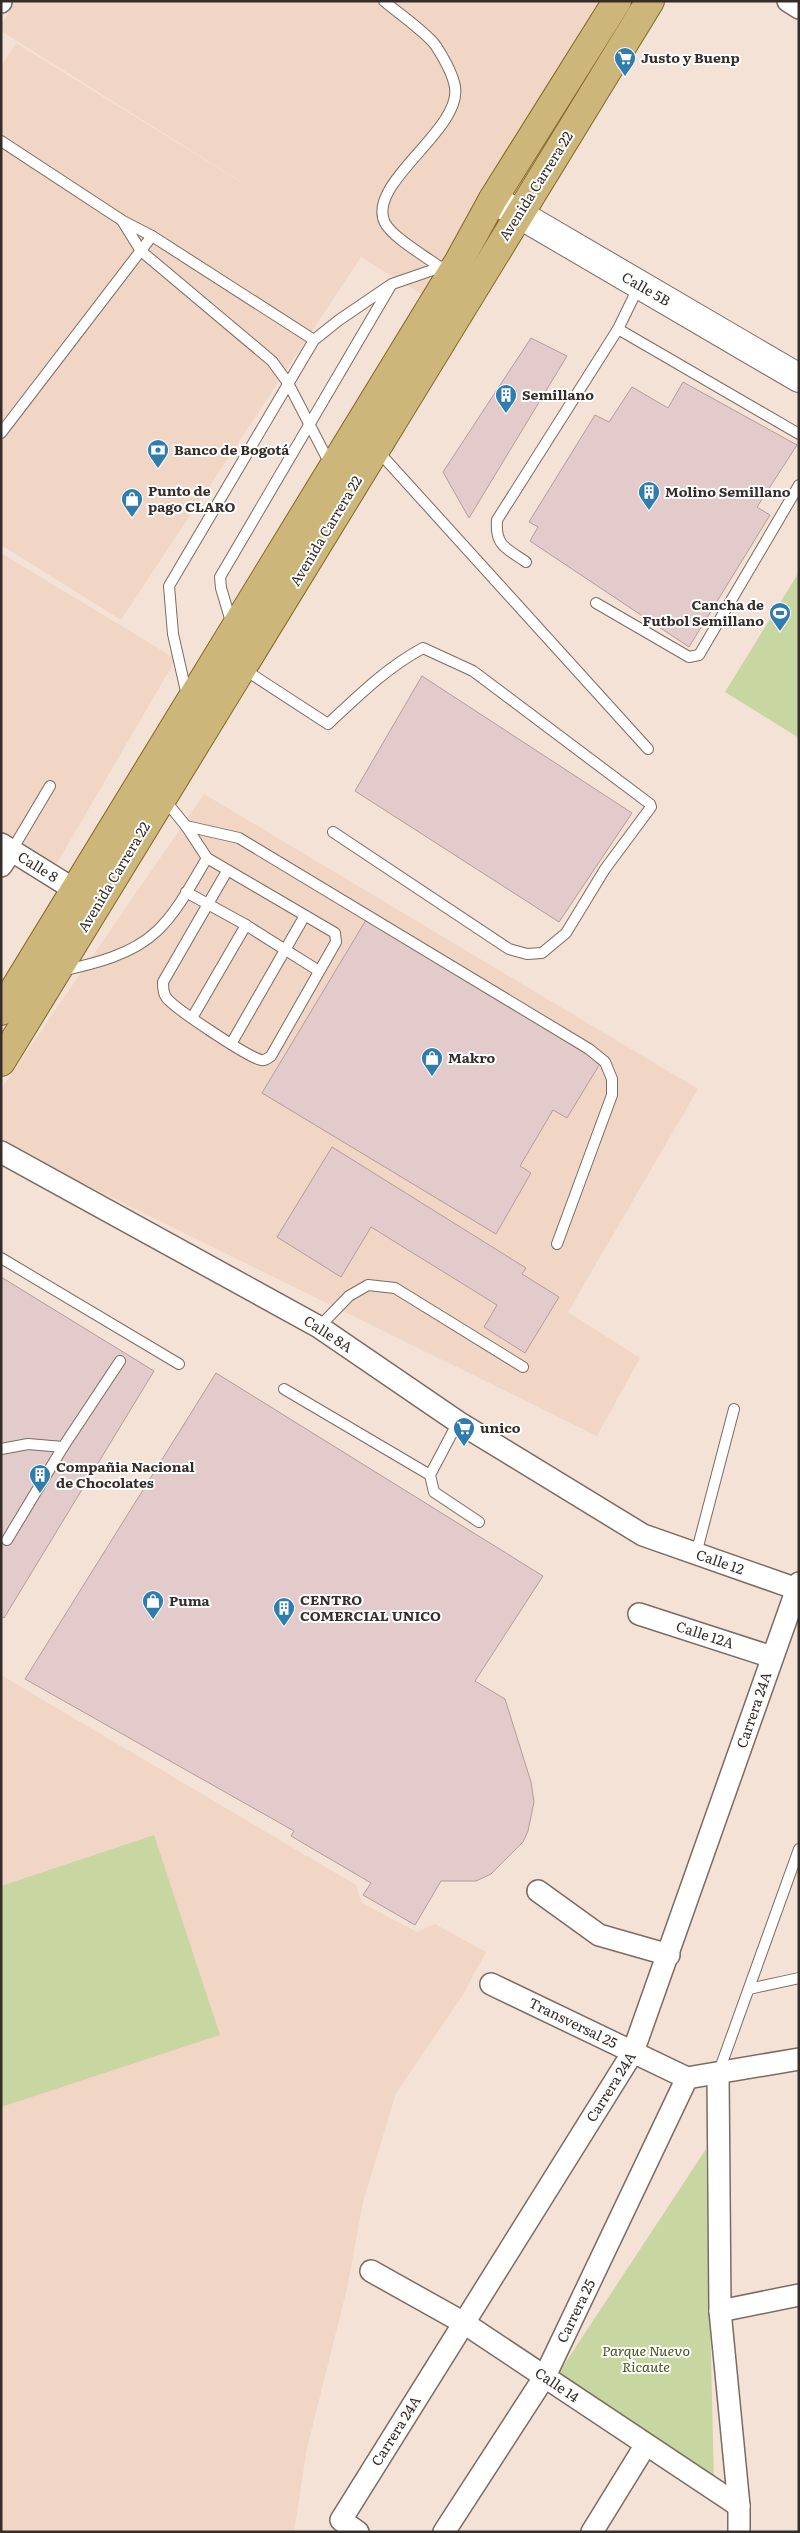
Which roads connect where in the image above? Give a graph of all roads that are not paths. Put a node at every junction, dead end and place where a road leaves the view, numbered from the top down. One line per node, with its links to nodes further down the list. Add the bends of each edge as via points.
1 (384, 1): 12 (lane, via 435,45 455,88 452,108 387,195 382,212 393,232)
2 (650, 1): 8 (main road, Avenida Carrera 22)
3 (788, 1): 5 (street)
4 (612, 3): 7 (main road, Avenida Carrera 22)
5 (799, 8)
6 (1, 141): 9 (lane)
7 (493, 199): 8 (street, Calle 5B); 12 (main road, Avenida Carrera 22)
8 (519, 214): 14 (street, Calle 5B); 22 (main road, Avenida Carrera 22)
9 (123, 221): 10 (lane); 11 (lane)
10 (152, 236): 11 (lane); 16 (lane)
11 (141, 250): 18 (lane, via 272,361); 20 (lane)
12 (450, 265): 13 (lane); 23 (main road, Avenida Carrera 22)
13 (392, 284): 16 (lane); 19 (lane)
14 (640, 285): 15 (lane); 17 (street, Calle 5B)
15 (618, 329): 21 (lane); 25 (lane, via 497,520 496,535 506,548)
16 (314, 340): 18 (lane)
17 (799, 378)
18 (288, 383): 19 (lane); 29 (lane, via 169,586 173,634)
19 (310, 423): 23 (lane); 27 (lane, via 220,577)
20 (1, 433)
21 (799, 434)
22 (376, 449): 28 (main road, Avenida Carrera 22); 30 (lane)
23 (332, 469): 27 (main road, Avenida Carrera 22)
24 (799, 485): 26 (lane, via 699,655 689,657)
25 (526, 562)
26 (596, 603)
27 (233, 630): 29 (main road, Avenida Carrera 22)
28 (242, 668): 32 (main road, Avenida Carrera 22); 34 (lane, via 328,724 380,676 422,648 473,671 650,804 566,933 542,953 527,954 509,949)
29 (188, 705): 38 (main road, Avenida Carrera 22)
30 (648, 749)
31 (50, 786): 35 (lane)
32 (163, 798): 33 (lane); 45 (main road, Avenida Carrera 22)
33 (186, 826): 36 (lane); 51 (lane, via 239,838 540,1019 605,1062 612,1079 612,1095)
34 (332, 832)
35 (5, 853): 38 (street, Calle 8)
36 (206, 858): 37 (lane); 39 (lane)
37 (227, 871): 40 (lane); 41 (lane)
38 (75, 890): 46 (main road, Avenida Carrera 22)
39 (186, 892): 40 (lane); 45 (lane, via 156,933 104,961)
40 (207, 903): 42 (lane); 47 (lane, via 163,982 166,998)
41 (304, 917): 43 (lane); 44 (lane, via 334,933 336,938)
42 (246, 925): 43 (lane); 47 (lane)
43 (286, 949): 44 (lane); 48 (lane)
44 (319, 971): 48 (lane, via 271,1056 261,1060)
45 (56, 972): 49 (main road, Avenida Carrera 22)
46 (1, 1011)
47 (192, 1018): 48 (lane)
48 (231, 1044)
49 (1, 1062)
50 (1, 1152): 53 (street, Calle 8A)
51 (557, 1244)
52 (1, 1258): 55 (lane)
53 (319, 1327): 56 (lane, via 349,1296 368,1285 395,1288); 59 (street, Calle 8A)
54 (120, 1360): 60 (lane)
55 (179, 1364)
56 (523, 1367)
57 (284, 1389): 62 (lane)
58 (734, 1409): 66 (lane)
59 (458, 1422): 62 (lane); 64 (street, Calle 8A)
60 (62, 1447): 61 (lane, via 28,1444); 65 (lane)
61 (1, 1449)
62 (430, 1475): 63 (lane, via 434,1492)
63 (479, 1522)
64 (643, 1534): 66 (street, Calle 12)
65 (7, 1540)
66 (696, 1554): 67 (street, Calle 12)
67 (798, 1586): 69 (street, Carrera 24A)
68 (638, 1614): 69 (street, Calle 12A)
69 (772, 1657): 72 (street, Carrera 24A)
70 (799, 1849): 75 (lane)
71 (538, 1891): 72 (street, via 599,1935)
72 (669, 1956): 76 (street, Carrera 24A)
73 (799, 1978): 75 (lane)
74 (491, 1984): 76 (street, Transversal 25)
75 (749, 1989): 78 (lane)
76 (633, 2052): 79 (street, Transversal 25); 83 (street, Carrera 24A)
77 (799, 2059): 78 (street)
78 (718, 2074): 79 (street); 82 (street)
79 (687, 2078): 84 (street, Carrera 25)
80 (370, 2271): 83 (street, Calle 14)
81 (799, 2295): 82 (street)
82 (720, 2312): 86 (street)
83 (464, 2322): 84 (street, Calle 14); 87 (street, Carrera 24A, via 341,2520)
84 (545, 2376): 85 (street, Calle 14); 88 (street, Carrera 25)
85 (645, 2446): 86 (street, Calle 14); 89 (street)
86 (739, 2506): 90 (street)
87 (358, 2532)
88 (444, 2532)
89 (592, 2532)
90 (739, 2532)

